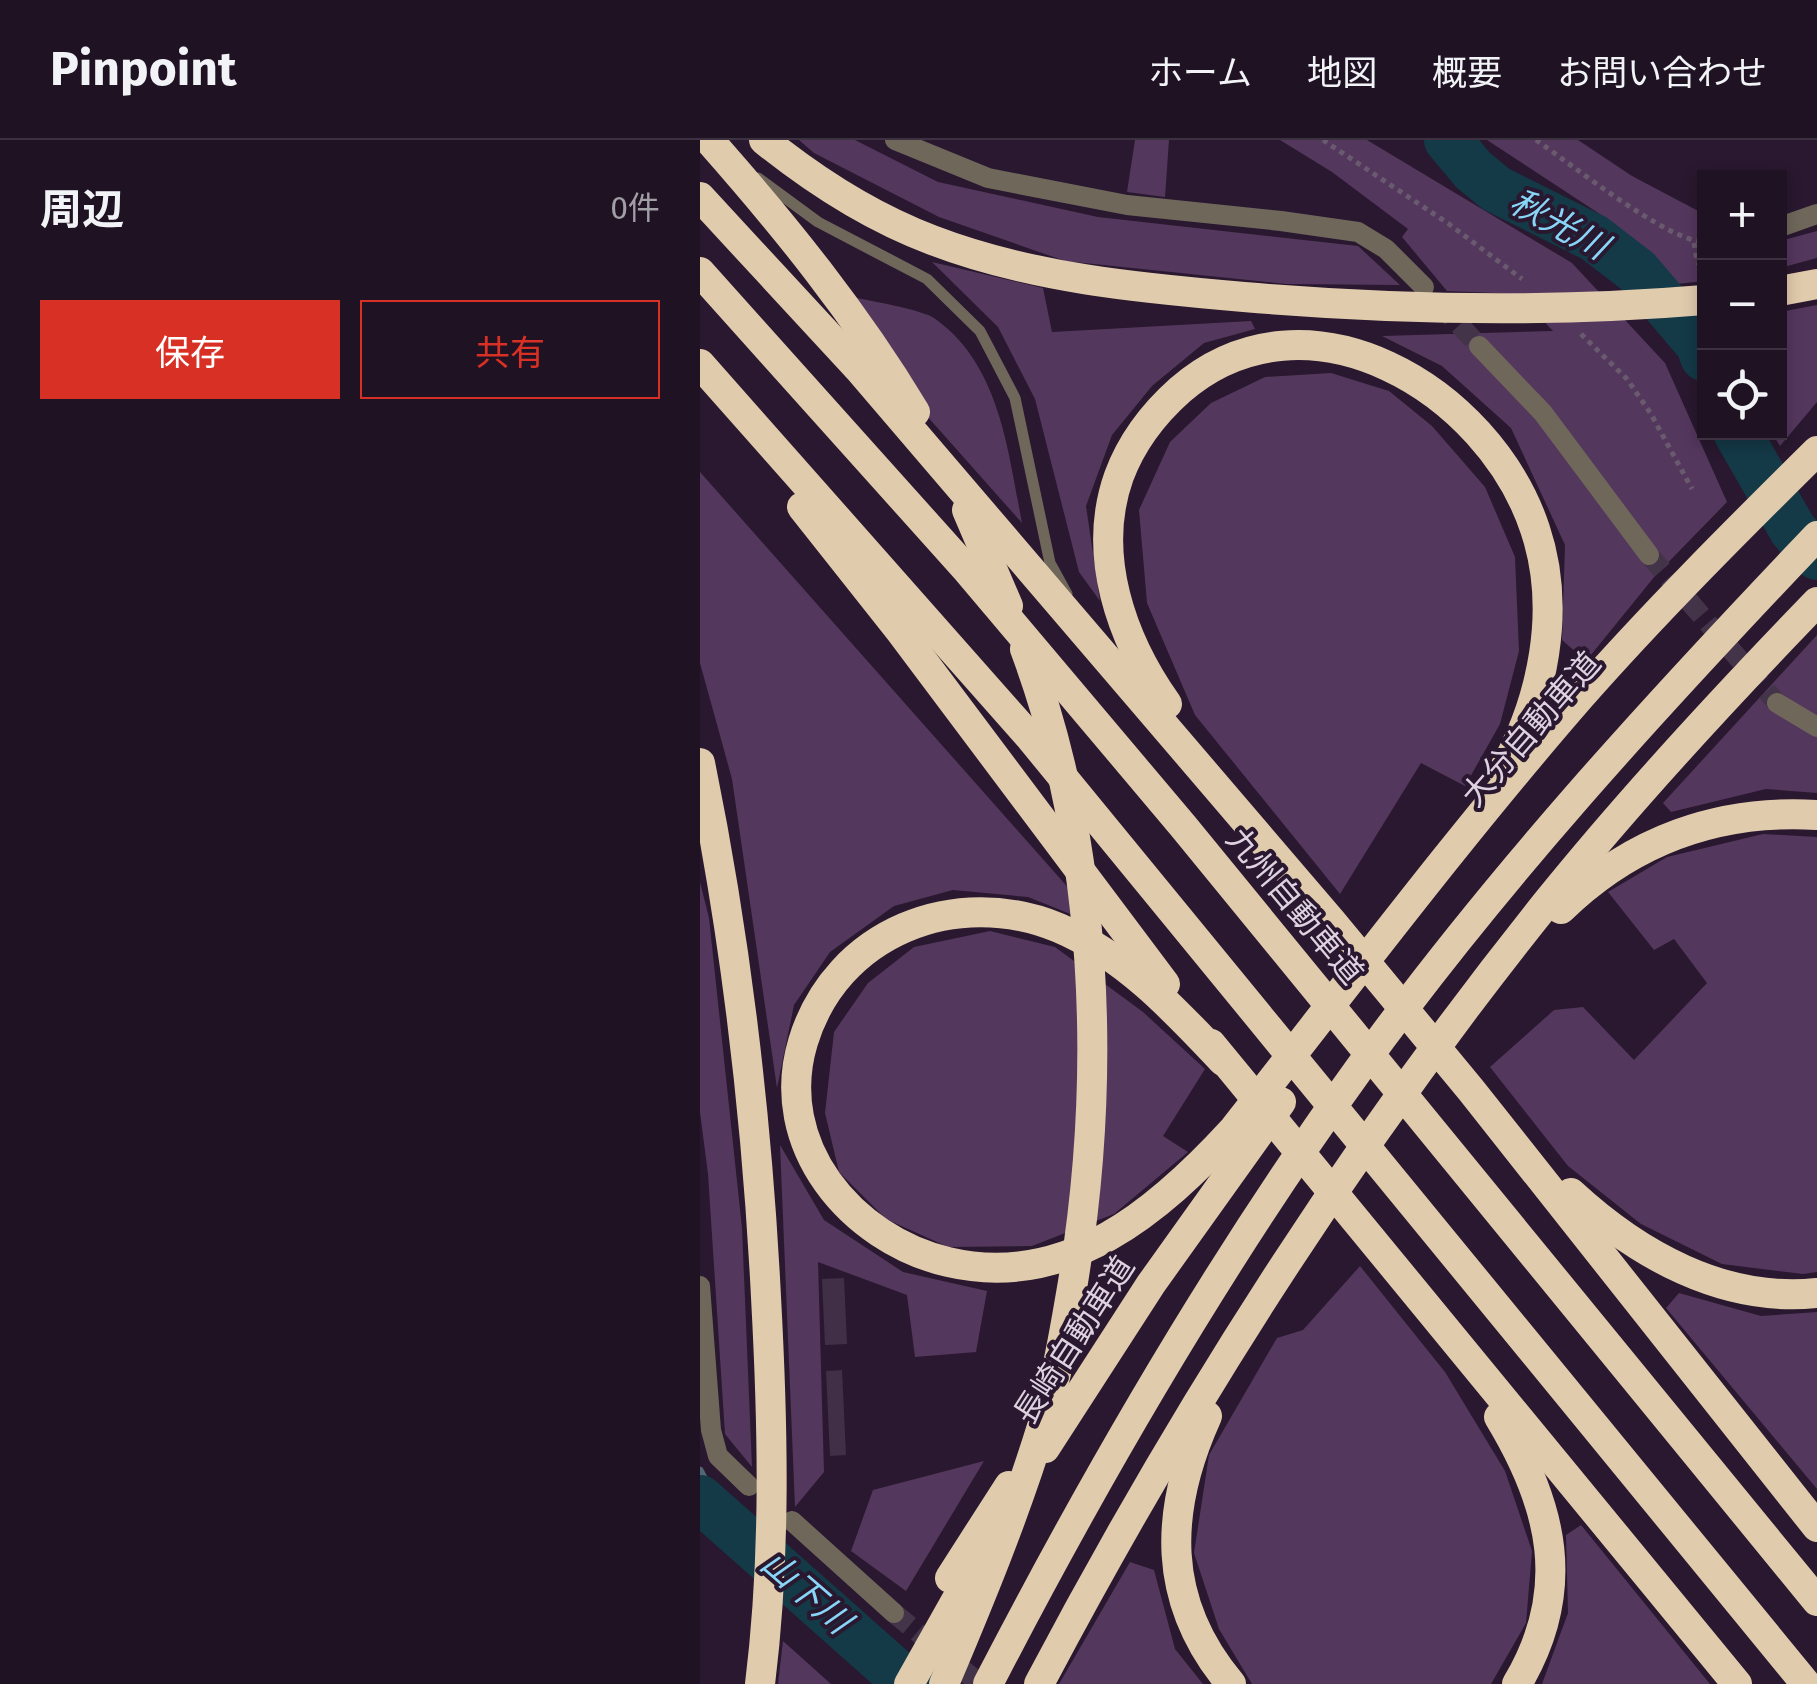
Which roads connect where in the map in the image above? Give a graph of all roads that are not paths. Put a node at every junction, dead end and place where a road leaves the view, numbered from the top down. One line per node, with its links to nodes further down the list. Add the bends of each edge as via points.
1 (708, 140): 19 (lane, via 818,222 927,278 980,331 1015,398 1050,562); 44 (highway, via 822,274 934,443 984,544 1027,654 1066,791 1093,1020 1084,1218 1044,1420)
2 (764, 140): 9 (highway, via 884,218 931,240 1030,269 1146,288 1442,310)
3 (895, 140): 8 (street, via 988,178 1127,205 1358,232)
4 (700, 197): 19 (highway)
5 (1817, 214): 6 (street)
6 (1787, 225)
7 (700, 272): 39 (highway, 九州自動車道, via 968,571)
8 (1424, 287)
9 (1697, 300)
10 (1479, 346): 16 (street, via 1543,413)
11 (700, 364): 50 (highway, via 932,622)
12 (700, 387): 28 (highway, via 862,580)
13 (1817, 451): 17 (highway)
14 (1817, 472): 17 (highway, 大分自動車道)
15 (1817, 536): 45 (highway, via 1635,728 1497,891 1349,1084 1150,1389)
16 (1650, 555)
17 (1724, 555): 24 (highway, via 1582,696); 26 (highway, 大分自動車道)
18 (1817, 602): 27 (highway, via 1615,822)
19 (1093, 640): 25 (highway)
20 (1777, 703): 21 (street)
21 (1817, 727)
22 (700, 763): 37 (highway, via 753,1112)
23 (1817, 815): 30 (highway, via 1709,823 1604,871 1519,954)
24 (1470, 829): 25 (highway, via 1527,720 1546,640 1548,604 1536,530 1501,459 1449,403 1385,364 1320,347 1256,350 1193,379 1140,432 1113,492 1108,528 1116,602 1154,685); 26 (highway); 28 (highway, via 1234,1129 1164,1200 1100,1244 998,1268 893,1244 840,1200 820,1173 799,1109 802,1044 833,982 876,941 903,926 965,912 1028,918 1095,947 1153,990)
25 (1332, 922): 29 (highway)
26 (1402, 937): 41 (highway, 大分自動車道, via 1082,1370)
27 (1486, 979): 30 (highway); 34 (highway)
28 (1223, 1060): 31 (highway)
29 (1471, 1090): 33 (highway, via 1590,1210 1656,1257 1730,1286); 38 (highway)
30 (1379, 1141): 34 (highway); 47 (highway, via 1234,1366 1184,1476 1175,1544 1186,1608)
31 (1362, 1229): 48 (highway, via 1472,1376 1533,1481 1550,1546 1550,1606); 49 (highway)
32 (700, 1286): 35 (street)
33 (1817, 1292)
34 (1248, 1320): 46 (highway, via 1132,1510)
35 (706, 1428): 36 (street, via 718,1456)
36 (749, 1486)
37 (781, 1522): 40 (street); 42 (highway)
38 (1817, 1527)
39 (1817, 1601)
40 (894, 1613)
41 (915, 1662): 43 (highway)
42 (762, 1672)
43 (887, 1684)
44 (944, 1684)
45 (988, 1684)
46 (1040, 1684)
47 (1231, 1684)
48 (1517, 1684)
49 (1737, 1684)
50 (1806, 1684)

